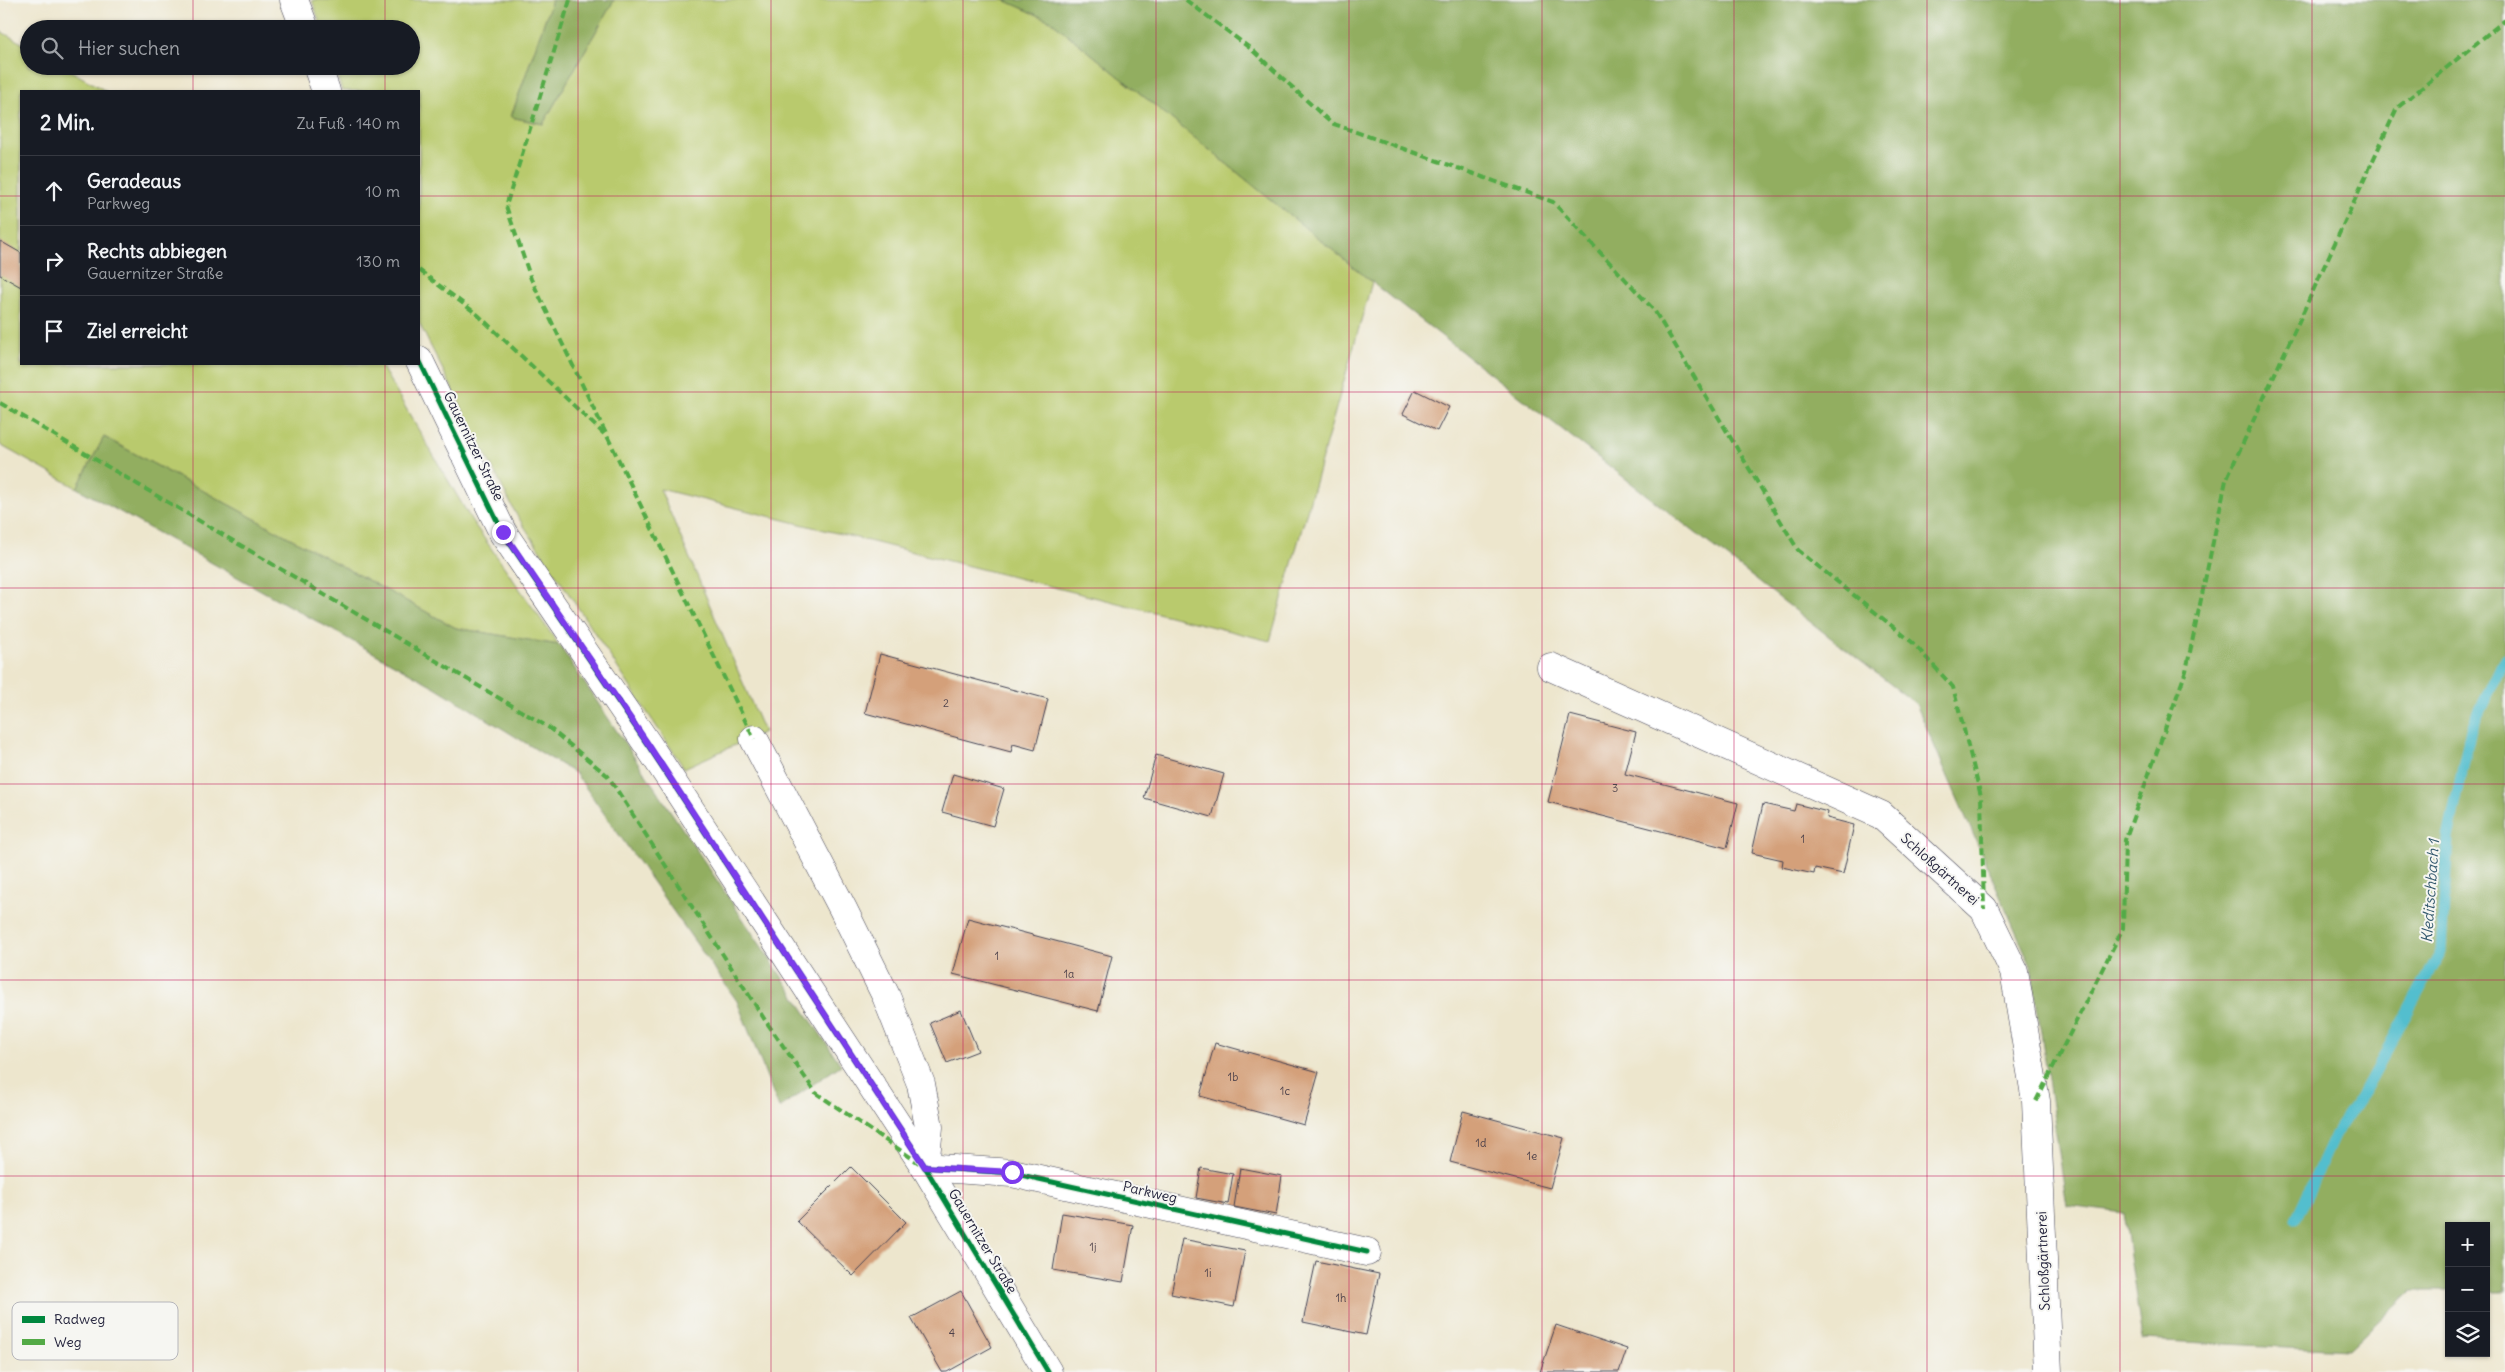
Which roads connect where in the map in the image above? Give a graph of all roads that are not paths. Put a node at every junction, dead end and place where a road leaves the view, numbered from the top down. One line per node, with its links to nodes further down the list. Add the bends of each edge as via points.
1 (294, 0): 2 (street)
2 (302, 20)
3 (321, 75): 4 (street)
4 (326, 90)
5 (420, 362): 8 (street, Gauernitzer Straße, via 503,532 648,744)
6 (1551, 667): 11 (street, Schloßgärtnerei, via 1881,815 1984,909 2014,971 2036,1100)
7 (754, 739): 8 (street, via 886,996 921,1084 929,1127)
8 (925, 1167): 9 (street, Parkweg, via 1012,1172); 10 (street, Gauernitzer Straße)
9 (1367, 1252)
10 (1048, 1372)
11 (2048, 1372)

